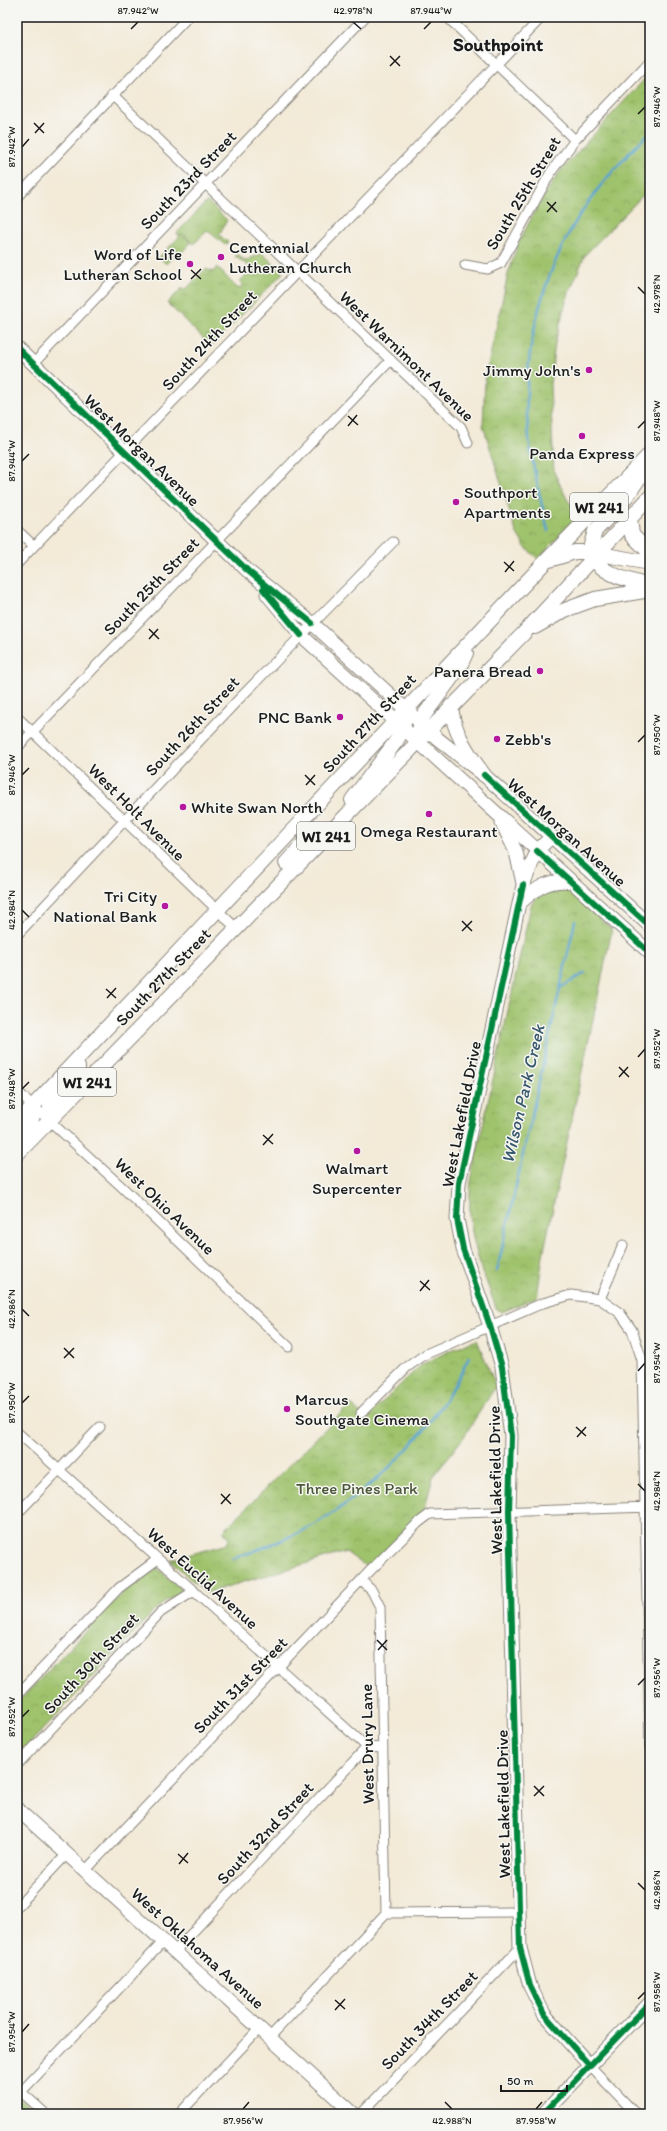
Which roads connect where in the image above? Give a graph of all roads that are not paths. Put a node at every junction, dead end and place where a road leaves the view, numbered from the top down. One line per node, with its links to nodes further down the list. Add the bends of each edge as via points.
1 (188, 17): 7 (street)
2 (365, 17): 9 (street, South 23rd Street)
3 (447, 17): 6 (street)
4 (542, 17): 6 (street, South 24th Street)
5 (650, 61): 8 (street, South 25th Street)
6 (496, 65): 8 (street); 12 (street, South 24th Street)
7 (112, 95): 9 (street, West Warnimont Avenue); 10 (street)
8 (575, 140): 11 (street, South 25th Street, via 551,172 501,263 488,269)
9 (205, 185): 12 (street, West Warnimont Avenue); 15 (street, South 23rd Street)
10 (17, 197)
11 (465, 264)
12 (296, 270): 14 (street, West Warnimont Avenue); 17 (street, South 24th Street)
13 (17, 348): 15 (street, West Morgan Avenue)
14 (391, 360): 16 (street, West Warnimont Avenue, via 461,427); 23 (street, South 25th Street)
15 (34, 364): 17 (street, West Morgan Avenue)
16 (468, 443)
17 (125, 452): 23 (street, West Morgan Avenue); 25 (street, South 24th Street)
18 (650, 454): 28 (main road, South 27th Street / WI 241)
19 (650, 463): 27 (main road, via 621,504 595,531)
20 (650, 496): 21 (main road, WI 241)
21 (630, 518): 26 (main road, via 632,535); 27 (main road, WI 241)
22 (17, 530): 25 (street)
23 (217, 541): 31 (street, West Morgan Avenue); 43 (street, South 25th Street)
24 (393, 542): 34 (street, South 26th Street)
25 (34, 546): 30 (street, South 24th Street)
26 (650, 553)
27 (593, 555): 28 (main road, via 575,552); 29 (main road); 32 (main road, via 605,570); 35 (main road, WI 241)
28 (547, 560): 37 (main road, South 27th Street / WI 241)
29 (650, 562)
30 (17, 564)
31 (248, 571): 34 (street, West Morgan Avenue); 36 (street, West Morgan Avenue)
32 (650, 586)
33 (650, 590): 35 (main road, via 595,599 565,610)
34 (312, 623): 36 (street, South 26th Street); 39 (street, West Morgan Avenue)
35 (523, 634): 38 (main road, WI 241)
36 (301, 635): 41 (street, West Morgan Avenue); 48 (street, South 26th Street)
37 (470, 642): 39 (main road, South 27th Street / WI 241); 42 (main road, via 460,666 427,710)
38 (451, 706): 42 (main road, WI 241); 46 (main road, via 455,727)
39 (406, 710): 41 (main road); 42 (street, West Morgan Avenue)
40 (17, 717): 43 (street, West Holt Avenue)
41 (399, 725): 44 (street, West Morgan Avenue); 49 (main road, South 27th Street / WI 241); 50 (main road, via 397,740 359,788)
42 (424, 726): 44 (main road); 46 (street, West Morgan Avenue)
43 (32, 732): 45 (street, South 25th Street); 48 (street, West Holt Avenue)
44 (416, 742): 47 (street, West Morgan Avenue); 50 (main road, South 27th Street / WI 241)
45 (17, 748)
46 (484, 775): 51 (street, West Morgan Avenue)
47 (496, 813): 52 (street, West Morgan Avenue); 54 (street, via 516,852)
48 (125, 821): 57 (street, West Holt Avenue); 60 (street, South 26th Street)
49 (302, 823): 55 (main road, via 306,828 305,842 284,866); 57 (main road, South 27th Street / WI 241)
50 (333, 829): 55 (main road, South 27th Street / WI 241)
51 (551, 837): 52 (street, West Lakefield Drive); 58 (street, West Morgan Avenue)
52 (537, 851): 53 (street, West Morgan Avenue); 54 (street, West Lakefield Drive)
53 (572, 882): 56 (street, via 545,884); 61 (street, West Morgan Avenue)
54 (523, 885): 56 (street, West Lakefield Drive)
55 (266, 898): 59 (main road, South 27th Street / WI 241)
56 (519, 904): 73 (street, West Lakefield Drive, via 459,1183 457,1219 462,1249)
57 (218, 912): 59 (street, West Holt Avenue); 62 (main road, South 27th Street / WI 241)
58 (650, 926)
59 (236, 928): 63 (main road, South 27th Street / WI 241)
60 (17, 935)
61 (650, 953)
62 (160, 971): 63 (main road, via 165,980); 64 (main road, South 27th Street / WI 241)
63 (168, 998): 67 (main road, South 27th Street / WI 241)
64 (79, 1057): 66 (main road, South 27th Street / WI 241); 67 (main road, via 77,1073 50,1105)
65 (17, 1091): 66 (street, West Ohio Avenue)
66 (33, 1106): 67 (street, West Ohio Avenue); 68 (main road, South 27th Street / WI 241); 69 (main road, via 34,1117)
67 (50, 1120): 70 (main road, South 27th Street / WI 241); 74 (street, West Ohio Avenue)
68 (17, 1123)
69 (17, 1139)
70 (17, 1154)
71 (624, 1245): 72 (street)
72 (600, 1299): 73 (street, via 566,1296); 75 (street, via 620,1313 632,1330 642,1360)
73 (490, 1326): 76 (street, via 426,1354 406,1367); 81 (street, West Lakefield Drive, via 502,1367 511,1436)
74 (289, 1347)
75 (646, 1383): 80 (street)
76 (361, 1413)
77 (100, 1427): 79 (street)
78 (17, 1432): 79 (street, West Euclid Avenue)
79 (59, 1470): 82 (street); 83 (street, West Euclid Avenue)
80 (648, 1508): 81 (street, South 31st Street); 89 (street)
81 (509, 1511): 84 (street, South 31st Street, via 430,1514); 96 (street, West Lakefield Drive)
82 (17, 1514)
83 (158, 1559): 85 (street, West Euclid Avenue); 87 (street, South 30th Street, via 119,1588)
84 (361, 1580): 86 (street, South 31st Street); 90 (street, West Drury Lane, via 372,1590 380,1607)
85 (194, 1591): 86 (street, West Euclid Avenue); 91 (street, South 30th Street, via 161,1612)
86 (279, 1667): 88 (street, West Euclid Avenue); 94 (street, South 31st Street)
87 (17, 1694)
88 (367, 1747): 90 (street); 100 (street, South 32nd Street)
89 (650, 1747)
90 (383, 1748): 97 (street, West Drury Lane)
91 (17, 1765)
92 (17, 1809): 93 (street, West Oklahoma Avenue)
93 (67, 1854): 94 (street, West Oklahoma Avenue); 95 (street)
94 (85, 1871): 98 (street, West Oklahoma Avenue)
95 (17, 1907)
96 (519, 1912): 97 (street); 99 (street, West Lakefield Drive)
97 (386, 1914): 103 (street)
98 (163, 1942): 100 (street, West Oklahoma Avenue); 105 (street)
99 (520, 1948): 104 (street, West Lakefield Drive, via 530,1986 544,2014); 109 (street, South 34th Street)
100 (174, 1952): 102 (street, West Oklahoma Avenue)
101 (650, 2003): 104 (street)
102 (260, 2028): 103 (street, West Oklahoma Avenue); 107 (street)
103 (270, 2037): 108 (street, West Oklahoma Avenue)
104 (590, 2066): 110 (street); 111 (street, West Lakefield Drive)
105 (19, 2090): 106 (street)
106 (46, 2114)
107 (179, 2114)
108 (354, 2114)
109 (360, 2114)
110 (543, 2114)
111 (636, 2114)

